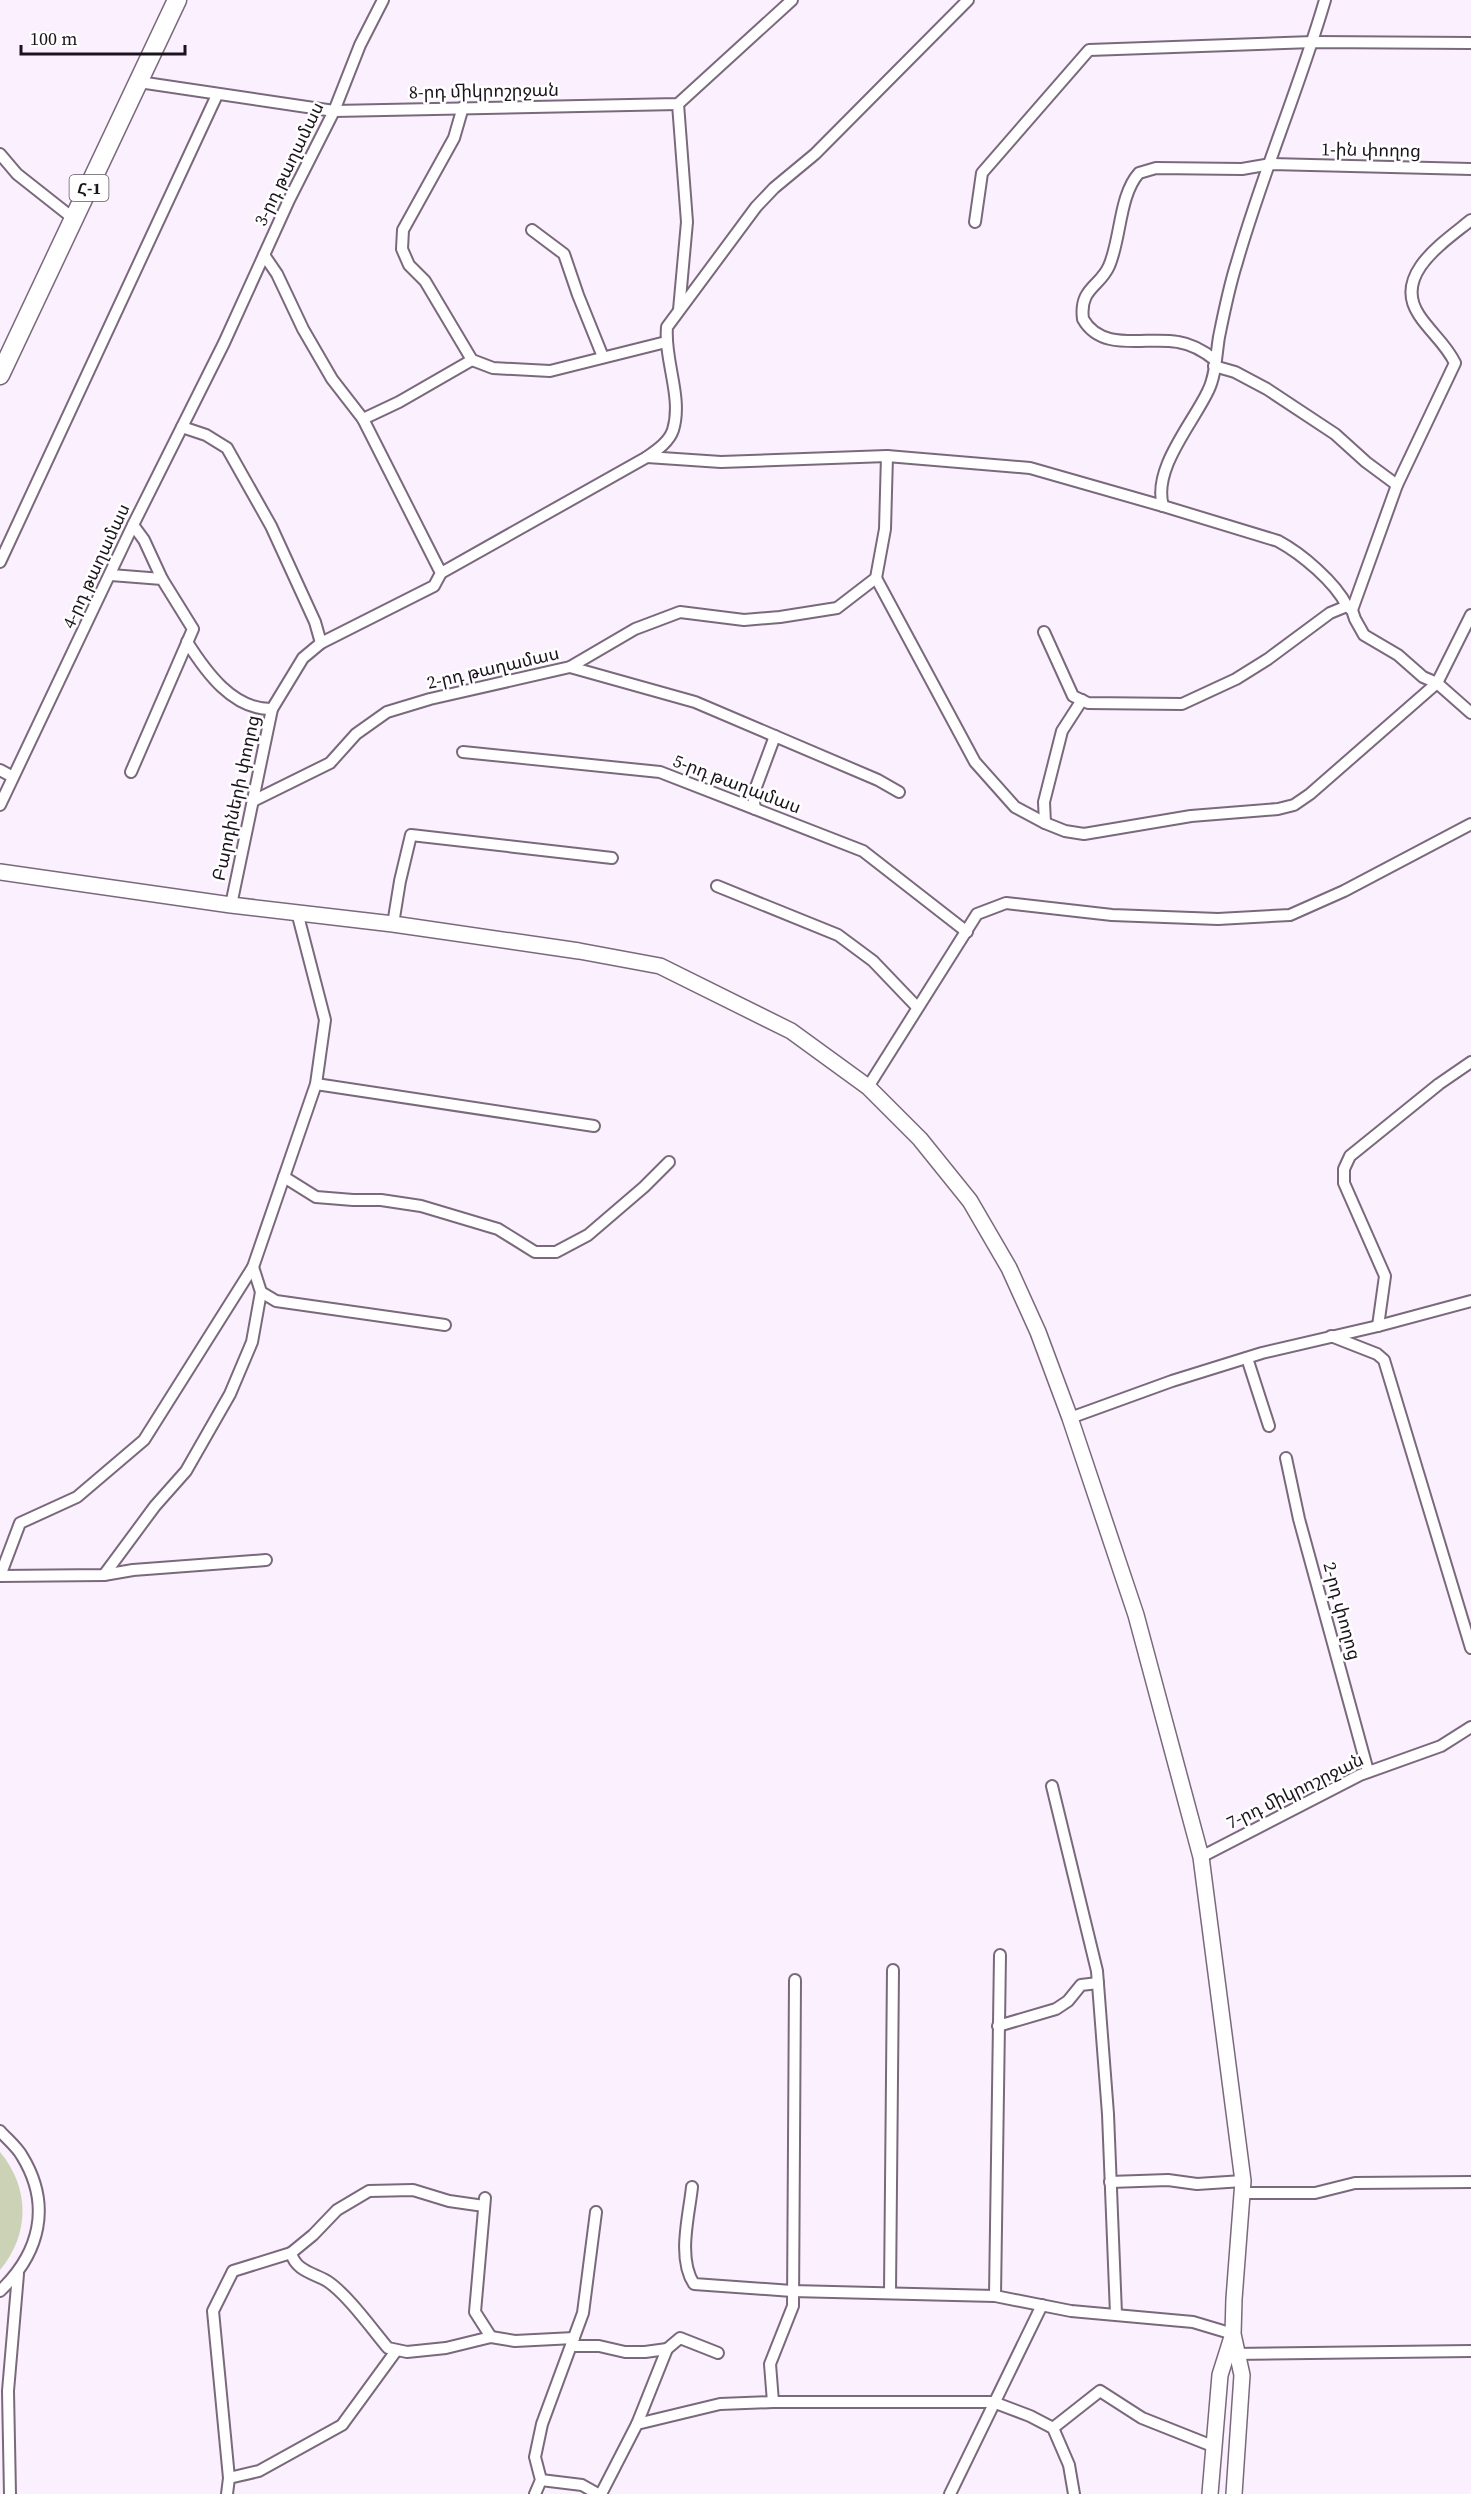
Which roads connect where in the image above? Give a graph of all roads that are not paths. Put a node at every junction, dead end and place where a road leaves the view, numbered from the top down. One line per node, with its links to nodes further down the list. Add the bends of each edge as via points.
1 (177, 0): 8 (main road, Հ-1)
2 (383, 0): 12 (street, 3-րդ թաղամաս)
3 (792, 0): 10 (street)
4 (968, 0): 21 (street, via 756,207)
5 (1325, 0): 6 (street)
6 (1313, 42): 7 (street); 14 (street); 18 (street, via 1089,50 982,173)
7 (1471, 43)
8 (139, 82): 9 (street, 8-րդ միկրոշրջան); 16 (main road, Հ-1)
9 (217, 95): 12 (street, 8-րդ միկրոշրջան); 35 (street)
10 (678, 104): 11 (street, 8-րդ միկրոշրջան); 21 (street, via 687,222)
11 (463, 107): 12 (street, 8-րդ միկրոշրջան); 25 (street, via 454,138 404,231 402,249)
12 (334, 111): 20 (street, 3-րդ թաղամաս)
13 (0, 154): 16 (street, via 17,174)
14 (1271, 164): 15 (street, 1-ին փողոց); 26 (street, via 1226,300); 26 (street, 1-ին փողոց, via 1242,169 1156,168 1139,173 1130,187 1109,265 1083,303 1086,325 1112,340 1177,342 1206,352)
15 (1471, 169)
16 (74, 219): 27 (main road, Հ-1)
17 (1471, 220): 32 (street, via 1425,261 1412,281 1412,301 1418,315 1448,348 1455,363)
18 (975, 222)
19 (532, 230): 24 (street, via 564,254)
20 (264, 255): 23 (street, 3-րդ թաղամաս); 28 (street, via 332,379)
21 (679, 310): 22 (street, via 667,327)
22 (666, 342): 24 (street); 31 (street, Բարդիների փողոց, via 676,405 673,431 663,446)
23 (224, 343): 29 (street, 4-րդ թաղամաս)
24 (603, 357): 25 (street, via 550,371 493,368)
25 (472, 360): 28 (street)
26 (1215, 363): 32 (street, via 1276,395 1335,434); 33 (street, via 1210,388 1162,480)
27 (0, 375)
28 (363, 419): 36 (street)
29 (183, 427): 34 (street, 4-րդ թաղամաս); 44 (street, via 227,448 271,526)
30 (887, 456): 31 (street, via 721,462); 33 (street, via 1030,468); 38 (street, via 885,530)
31 (647, 457): 36 (street, Բարդիների փողոց)
32 (1397, 485): 40 (street)
33 (1163, 506): 40 (street, via 1287,546 1333,585)
34 (133, 525): 37 (street, 4-րդ թաղամաս); 39 (street)
35 (0, 562)
36 (441, 573): 44 (street, Բարդիների փողոց, via 434,586)
37 (111, 575): 39 (street); 54 (street, 4-րդ թաղամաս)
38 (876, 578): 45 (street, 2-րդ թաղամաս, via 837,608 744,620 680,612 635,629); 59 (street, via 975,762 1015,807)
39 (162, 579): 43 (street, via 193,629)
40 (1349, 608): 46 (street, via 1364,635); 47 (street, via 1330,613 1236,679 1182,704)
41 (1471, 615): 46 (street)
42 (1044, 632): 47 (street, via 1073,696)
43 (187, 642): 48 (street, via 221,687 248,705); 53 (street)
44 (321, 643): 48 (street, Բարդիների փողոց, via 303,658)
45 (570, 667): 50 (street, via 694,702); 56 (street, 2-րդ թաղամաս, via 387,712 356,734 330,764)
46 (1437, 683): 49 (street); 59 (street, via 1294,805 1191,816 1084,834)
47 (1082, 700): 59 (street, via 1062,731 1044,802)
48 (272, 709): 56 (street, Բարդիների փողոց)
49 (1471, 713)
50 (775, 736): 55 (street); 58 (street, via 753,795)
51 (463, 752): 58 (street, 5-րդ թաղամաս, via 660,772)
52 (0, 770): 54 (street)
53 (131, 772)
54 (13, 777): 57 (street, 4-րդ թաղամաս)
55 (899, 792)
56 (253, 801): 64 (street, Բարդիների փողոց)
57 (0, 805)
58 (755, 809): 67 (street, 5-րդ թաղամաս, via 863,850)
59 (1045, 823)
60 (1471, 824): 67 (street, via 1290,915 1112,915 1006,903 977,914)
61 (612, 858): 66 (street, via 411,835)
62 (0, 872): 64 (main road)
63 (717, 886): 68 (street, via 838,935 873,961)
64 (231, 904): 65 (main road)
65 (297, 912): 66 (main road); 70 (street, via 325,1020)
66 (393, 924): 71 (main road, via 660,966 791,1031)
67 (967, 932): 68 (street)
68 (917, 1007): 71 (street)
69 (1471, 1062): 79 (street, via 1350,1156 1344,1169 1344,1183 1385,1276)
70 (316, 1084): 72 (street); 74 (street)
71 (868, 1087): 82 (main road, via 920,1139 970,1202 1009,1268)
72 (594, 1126)
73 (669, 1162): 74 (street, via 588,1235 556,1252 535,1252 498,1229 421,1206 316,1197)
74 (284, 1177): 75 (street)
75 (252, 1267): 76 (street); 87 (street, via 144,1440 77,1497 20,1523)
76 (261, 1292): 78 (street, via 276,1300 311,1307); 86 (street, via 252,1342 230,1394 186,1471)
77 (1471, 1301): 79 (street)
78 (445, 1325)
79 (1378, 1326): 80 (street)
80 (1330, 1336): 81 (street); 88 (street, via 1377,1353 1384,1360)
81 (1247, 1358): 82 (street); 83 (street)
82 (1070, 1418): 92 (main road, via 1136,1615)
83 (1269, 1425)
84 (1286, 1458): 90 (street, 2-րդ փողոց, via 1299,1520)
85 (266, 1560): 86 (street)
86 (104, 1575): 87 (street)
87 (0, 1576)
88 (1471, 1648)
89 (1471, 1727): 90 (street, 7-րդ միկրոշրջան, via 1441,1746)
90 (1368, 1771): 92 (street, 7-րդ միկրոշրջան)
91 (1052, 1786): 96 (street)
92 (1201, 1857): 102 (main road)
93 (1000, 1955): 97 (street)
94 (893, 1970): 108 (street)
95 (795, 1980): 107 (street)
96 (1098, 1983): 97 (street, via 1081,1986 1056,2009); 99 (street)
97 (998, 2026): 109 (street)
98 (0, 2131): 105 (street, via 22,2154 36,2183 40,2215 34,2246)
99 (1110, 2182): 102 (street, via 1168,2181); 111 (street)
100 (1471, 2182): 102 (street, via 1355,2183 1315,2193)
101 (692, 2187): 107 (street, via 685,2254 688,2275 694,2284)
102 (1244, 2187): 112 (main road)
103 (596, 2211): 114 (street, via 583,2313)
104 (291, 2253): 113 (street, via 337,2210 369,2191 413,2190 449,2201 485,2202 475,2312); 117 (street, via 299,2267 328,2282 387,2348); 125 (street, via 233,2271 213,2311)
105 (18, 2274): 106 (street); 127 (street, via 8,2391)
106 (0, 2291)
107 (792, 2291): 108 (street); 120 (street, via 793,2306 770,2364)
108 (890, 2293): 109 (street)
109 (995, 2296): 110 (street)
110 (1042, 2305): 111 (street); 121 (street)
111 (1116, 2314): 112 (street, via 1193,2322)
112 (1233, 2334): 119 (main road)
113 (491, 2337): 114 (street); 117 (street, via 446,2348)
114 (573, 2342): 115 (street, via 626,2352); 126 (street, via 542,2424 535,2457)
115 (667, 2349): 118 (street, via 680,2338); 122 (street)
116 (1471, 2350): 119 (street)
117 (396, 2351): 125 (street, via 342,2425 259,2471)
118 (718, 2353)
119 (1232, 2354): 124 (main road, via 1220,2375); 134 (main road, via 1242,2375)
120 (773, 2402): 121 (street); 122 (street, via 720,2404)
121 (993, 2402): 123 (street); 131 (street)
122 (637, 2424): 130 (street)
123 (1053, 2428): 124 (street, via 1100,2391 1142,2418); 132 (street, via 1069,2465)
124 (1215, 2447): 133 (main road)
125 (229, 2478): 128 (street)
126 (541, 2480): 129 (street); 130 (street, via 582,2485)
127 (10, 2494)
128 (227, 2494)
129 (536, 2494)
130 (599, 2494)
131 (950, 2494)
132 (1074, 2494)
133 (1210, 2494)
134 (1234, 2494)

